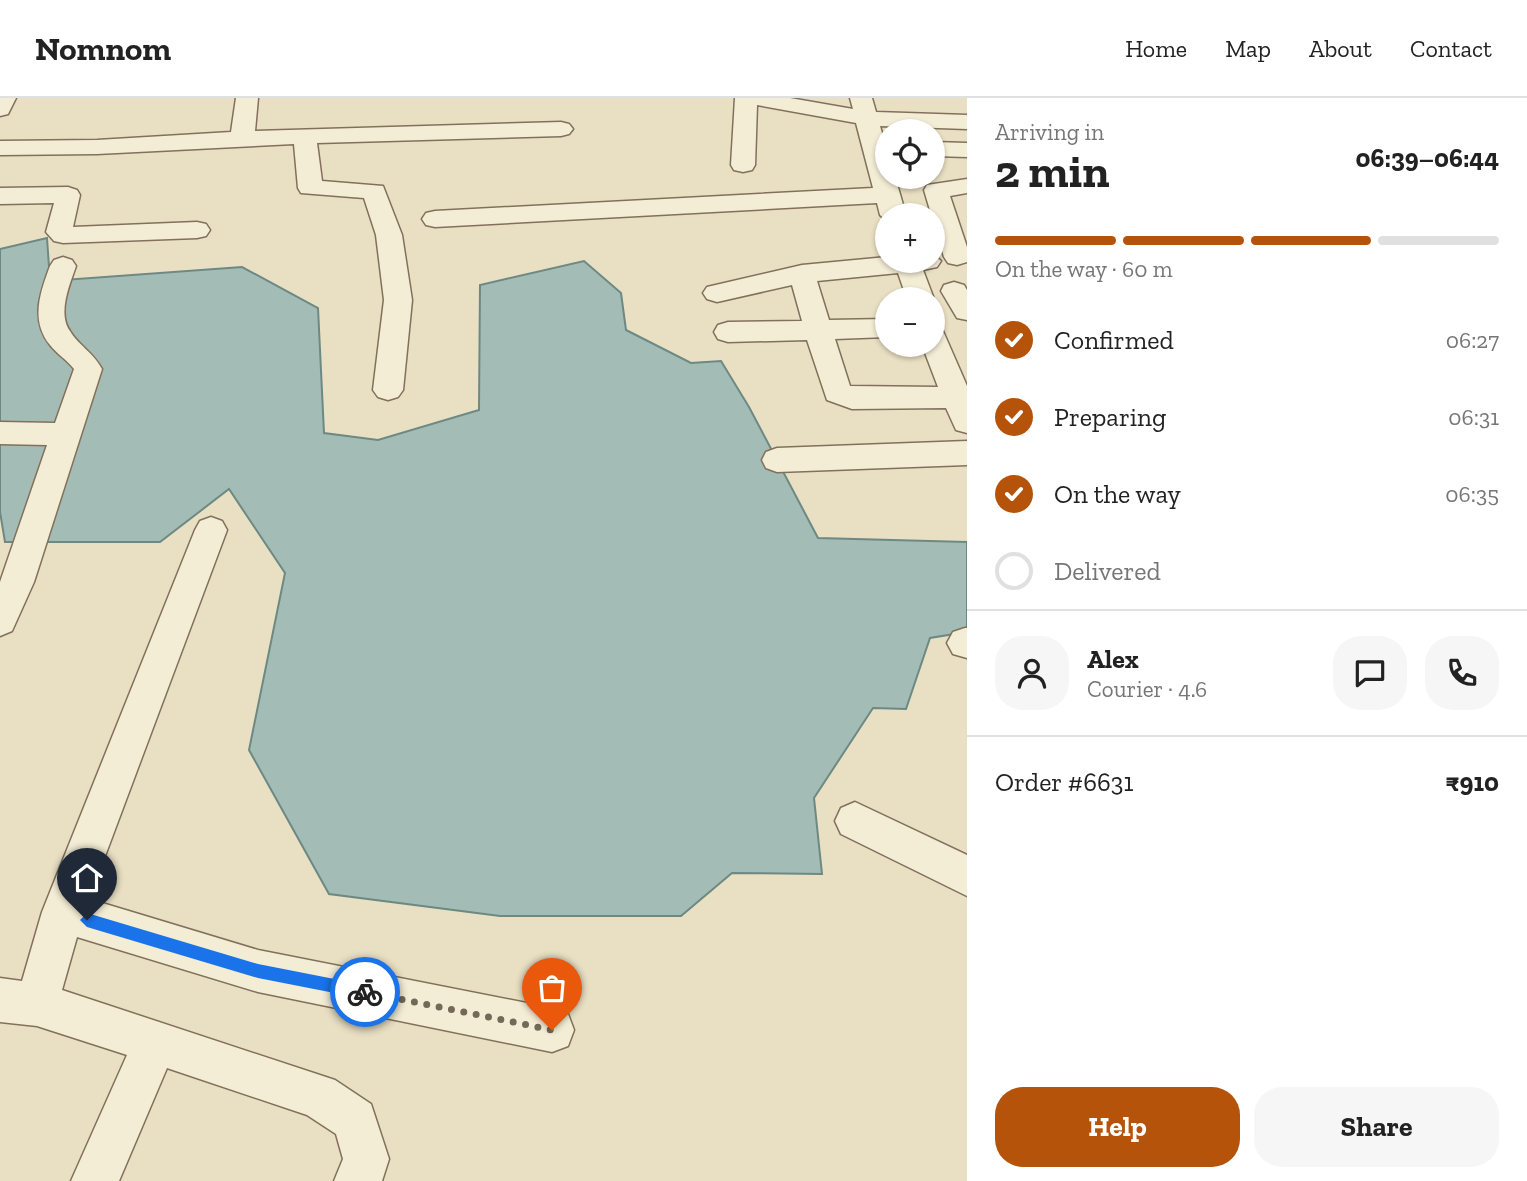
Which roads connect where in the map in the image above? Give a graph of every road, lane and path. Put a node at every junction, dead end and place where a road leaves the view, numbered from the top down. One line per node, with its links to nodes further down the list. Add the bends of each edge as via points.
1 (5, 98): 6 (street)
2 (247, 98): 11 (street)
3 (746, 98): 15 (street)
4 (755, 98): 5 (street)
5 (863, 108): 7 (street, via 926,124); 9 (street)
6 (0, 109)
7 (967, 122)
8 (561, 129): 10 (street)
9 (875, 136)
10 (305, 137): 11 (street); 30 (street, via 310,188 374,191 389,235 398,300)
11 (243, 138): 12 (street, via 97,148)
12 (0, 148)
13 (945, 149): 14 (street)
14 (967, 150)
15 (743, 165)
16 (967, 186): 18 (street, via 936,190)
17 (0, 196): 21 (street, via 65,193 69,198 59,232 70,236)
18 (935, 203)
19 (875, 205): 20 (street)
20 (435, 219)
21 (197, 230)
22 (63, 266): 33 (street, via 48,311 54,332 82,355 88,369)
23 (875, 266): 24 (street)
24 (802, 274): 25 (street); 27 (street)
25 (717, 293)
26 (875, 328): 27 (street)
27 (817, 329): 28 (street); 31 (street, via 833,387 843,397)
28 (728, 332)
29 (940, 357): 31 (street)
30 (388, 390)
31 (961, 409)
32 (0, 433): 33 (street)
33 (66, 434): 37 (street)
34 (967, 453): 35 (street)
35 (777, 460)
36 (211, 530): 40 (street)
37 (0, 621)
38 (855, 821): 39 (street)
39 (967, 876)
40 (63, 912): 41 (street); 42 (street, via 258,971)
41 (18, 1002): 43 (street)
42 (552, 1030)
43 (155, 1042): 44 (street); 45 (street, via 319,1096 355,1120 366,1159)
44 (95, 1181)
45 (358, 1181)

